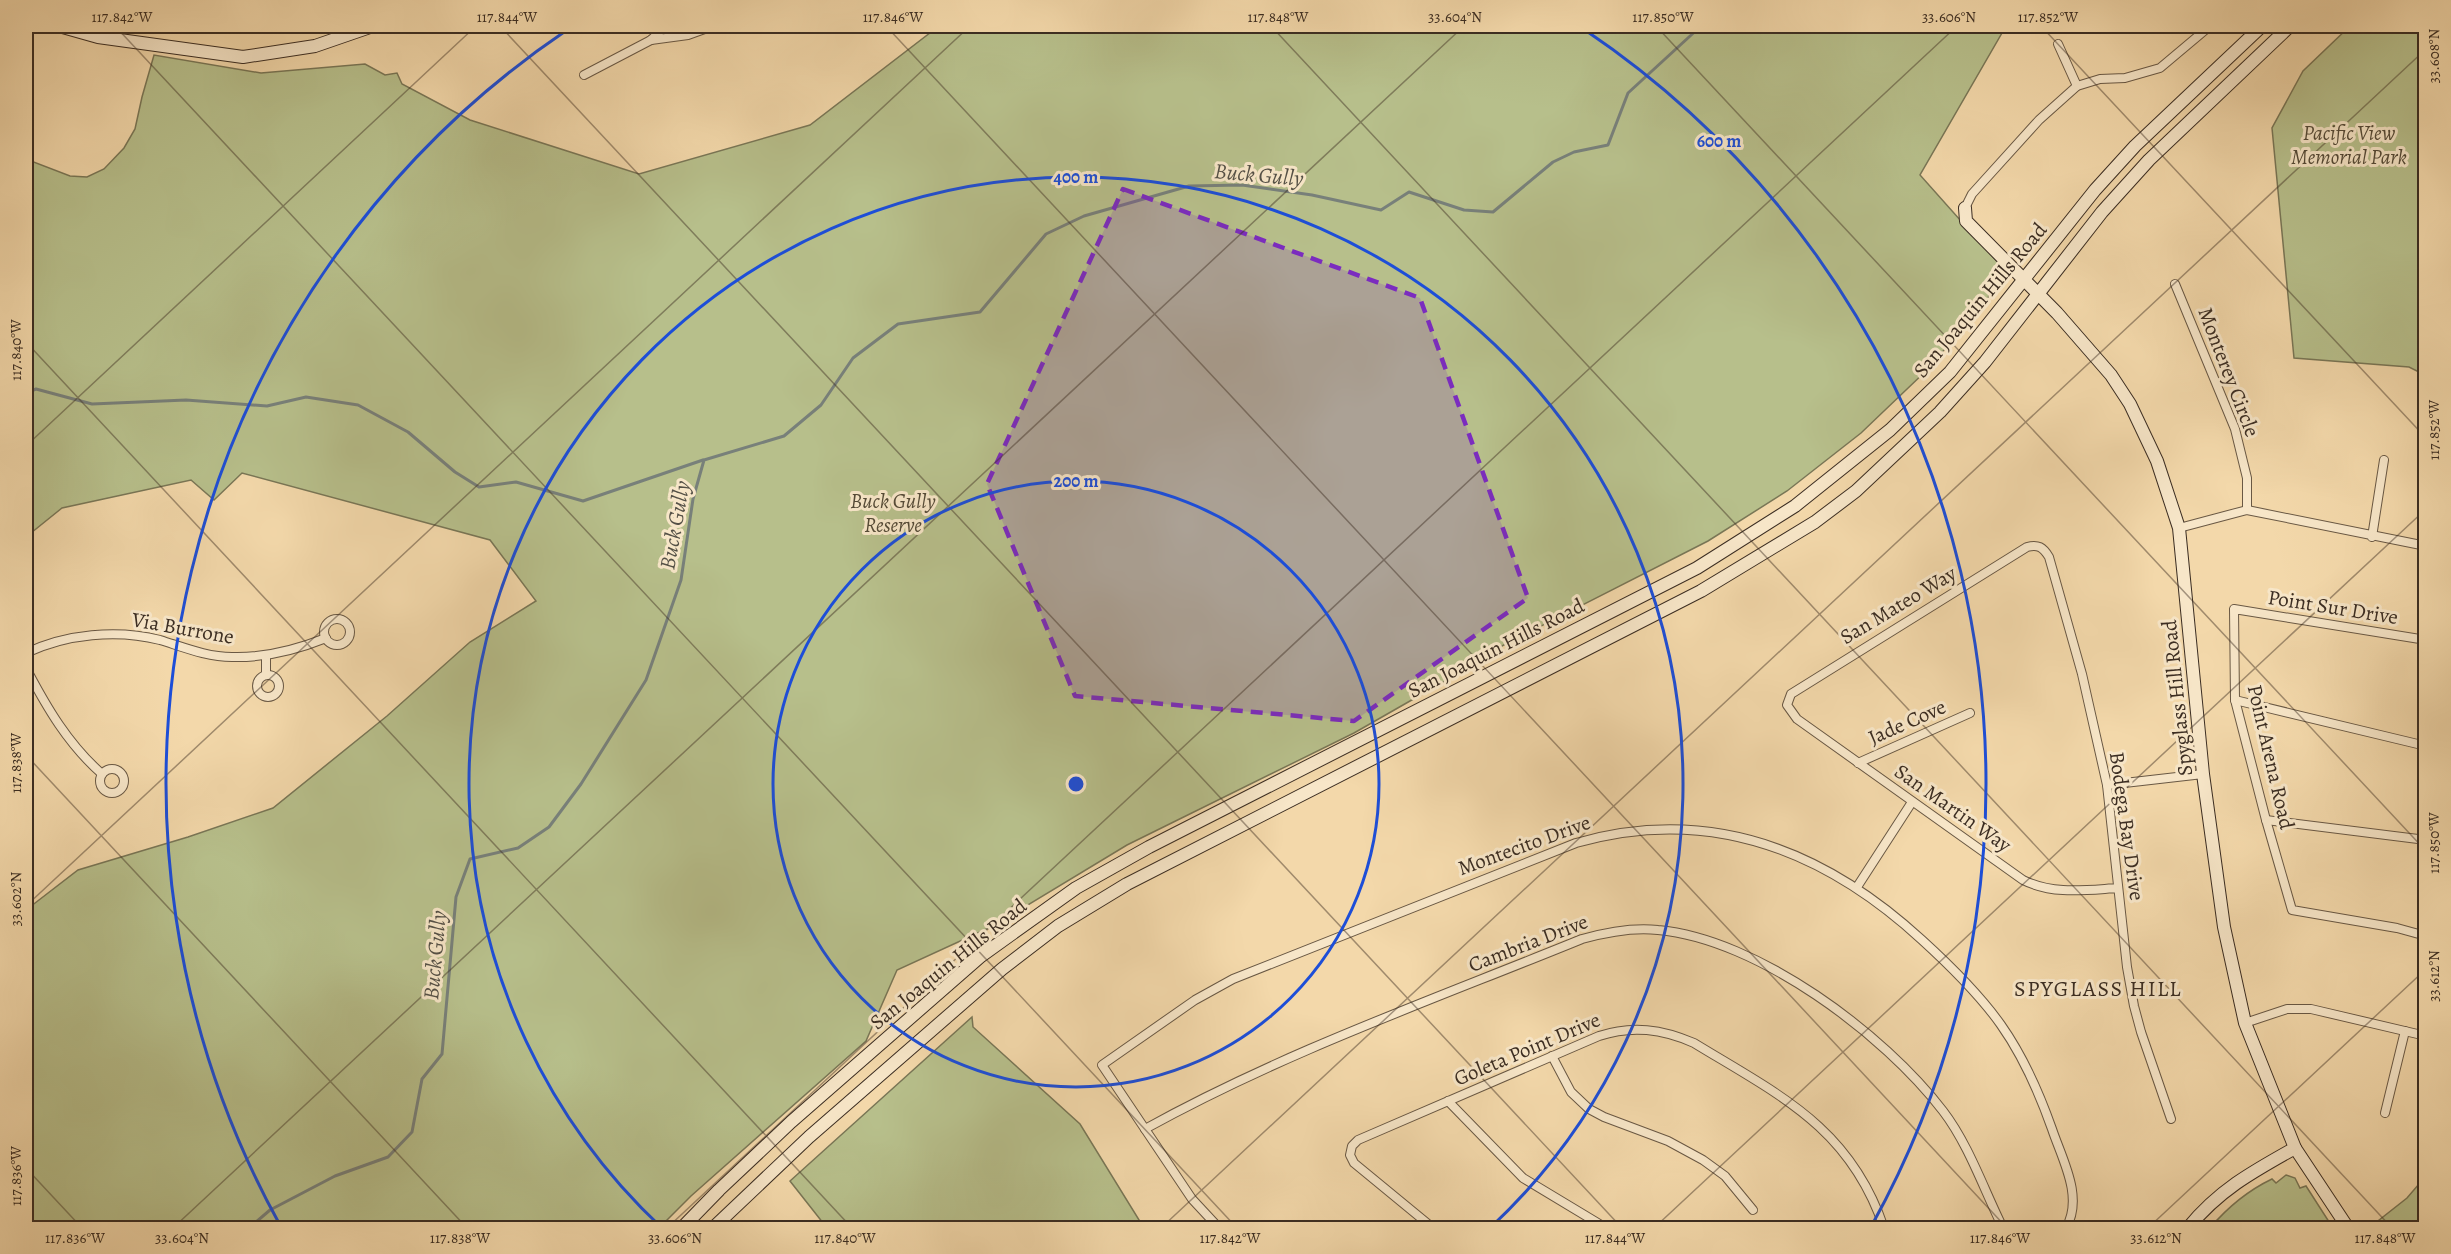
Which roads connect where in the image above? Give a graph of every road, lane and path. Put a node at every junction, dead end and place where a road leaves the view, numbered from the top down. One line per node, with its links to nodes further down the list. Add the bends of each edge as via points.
1 (59, 26): 2 (main road, via 98,37 243,57 315,46)
2 (373, 26)
3 (666, 26): 8 (street)
4 (713, 26): 8 (street, via 688,35)
5 (2210, 26): 11 (street, via 2160,68)
6 (2262, 26): 13 (main road, San Joaquin Hills Road, via 2135,146)
7 (2290, 26): 15 (main road, San Joaquin Hills Road, via 2149,160 2102,212)
8 (651, 40): 10 (street)
9 (2058, 44): 11 (street)
10 (584, 75)
11 (2077, 86): 12 (street, via 2039,120 1972,194)
12 (1965, 208): 13 (main road, Spyglass Hill Road, via 1966,221)
13 (2024, 279): 15 (main road, Spyglass Hill Road); 53 (main road, San Joaquin Hills Road, via 1943,379 1890,430 1795,506 1697,568 1149,847 1076,888 981,956 791,1122)
14 (2175, 284): 17 (street, Monterey Circle, via 2235,429 2247,478)
15 (2039, 295): 18 (main road, Spyglass Hill Road, via 2111,375 2130,404 2157,461); 54 (main road, San Joaquin Hills Road, via 1940,412 1864,484 1815,522 1701,591 1126,884 1059,926 936,1025)
16 (2384, 460): 19 (street)
17 (2247, 510): 18 (street); 19 (street)
18 (2179, 528): 35 (main road, Spyglass Hill Road)
19 (2372, 537): 21 (street)
20 (2036, 545): 30 (street, San Mateo Way, via 2026,547 1798,688); 36 (street, Bodega Bay Drive, via 2044,548 2049,557)
21 (2426, 546)
22 (2234, 609): 24 (street, Point Sur Drive); 29 (street, Point Arena Road)
23 (326, 638): 26 (street, Via Burrone)
24 (2426, 640)
25 (26, 653): 26 (street, Via Burrone, via 80,636 123,634 230,657)
26 (266, 655): 28 (street)
27 (26, 668): 34 (street, via 63,732)
28 (266, 674)
29 (2235, 700): 32 (street); 38 (street, Point Arena Road)
30 (1787, 705): 33 (street, San Martin Way, via 1797,719)
31 (1970, 713): 33 (street, Jade Cove)
32 (2426, 746)
33 (1858, 763): 37 (street, San Martin Way)
34 (102, 774)
35 (2204, 774): 36 (street); 43 (main road, Spyglass Hill Road, via 2224,927)
36 (2108, 785): 41 (street, Bodega Bay Drive)
37 (1912, 802): 40 (street); 41 (street, San Martin Way, via 2036,886 2058,891)
38 (2266, 820): 39 (street); 42 (street, Point Arena Road, via 2292,910)
39 (2426, 840)
40 (1857, 887): 50 (street, Montecito Drive, via 1786,852 1729,835 1661,828 1604,835 1576,843 1233,979 1195,1000 1102,1065); 60 (street, Montecito Drive, via 1962,977 2011,1038 2038,1092 2072,1186 2073,1212)
41 (2118, 888): 49 (street, Bodega Bay Drive, via 2134,1006)
42 (2426, 936)
43 (2245, 1023): 44 (street, via 2287,1009 2310,1009); 51 (main road, Spyglass Hill Road)
44 (2405, 1031): 45 (street); 48 (street)
45 (2426, 1036)
46 (1552, 1056): 47 (street, Goleta Point Drive); 52 (street, via 1571,1092 1589,1109 1668,1141 1703,1160 1725,1176); 58 (street, Goleta Point Drive, via 1599,1036 1629,1029 1665,1032 1694,1043 1794,1104 1832,1137 1861,1176)
47 (1448, 1101): 56 (street, Goleta Point Drive, via 1358,1140 1350,1155 1354,1163); 57 (street, via 1522,1178)
48 (2385, 1113)
49 (2171, 1119)
50 (1145, 1130): 55 (street, via 1192,1199); 59 (street, Cambria Drive, via 1287,1058 1582,939 1619,931 1657,930 1694,936 1765,966 1813,995 1891,1053 1944,1113)
51 (2295, 1148): 61 (main road, via 2225,1189); 62 (main road, Spyglass Hill Road)
52 (1753, 1210)
53 (682, 1228)
54 (713, 1228)
55 (1219, 1228)
56 (1433, 1228)
57 (1606, 1228)
58 (1884, 1228)
59 (2003, 1228)
60 (2066, 1228)
61 (2188, 1228)
62 (2348, 1228)

